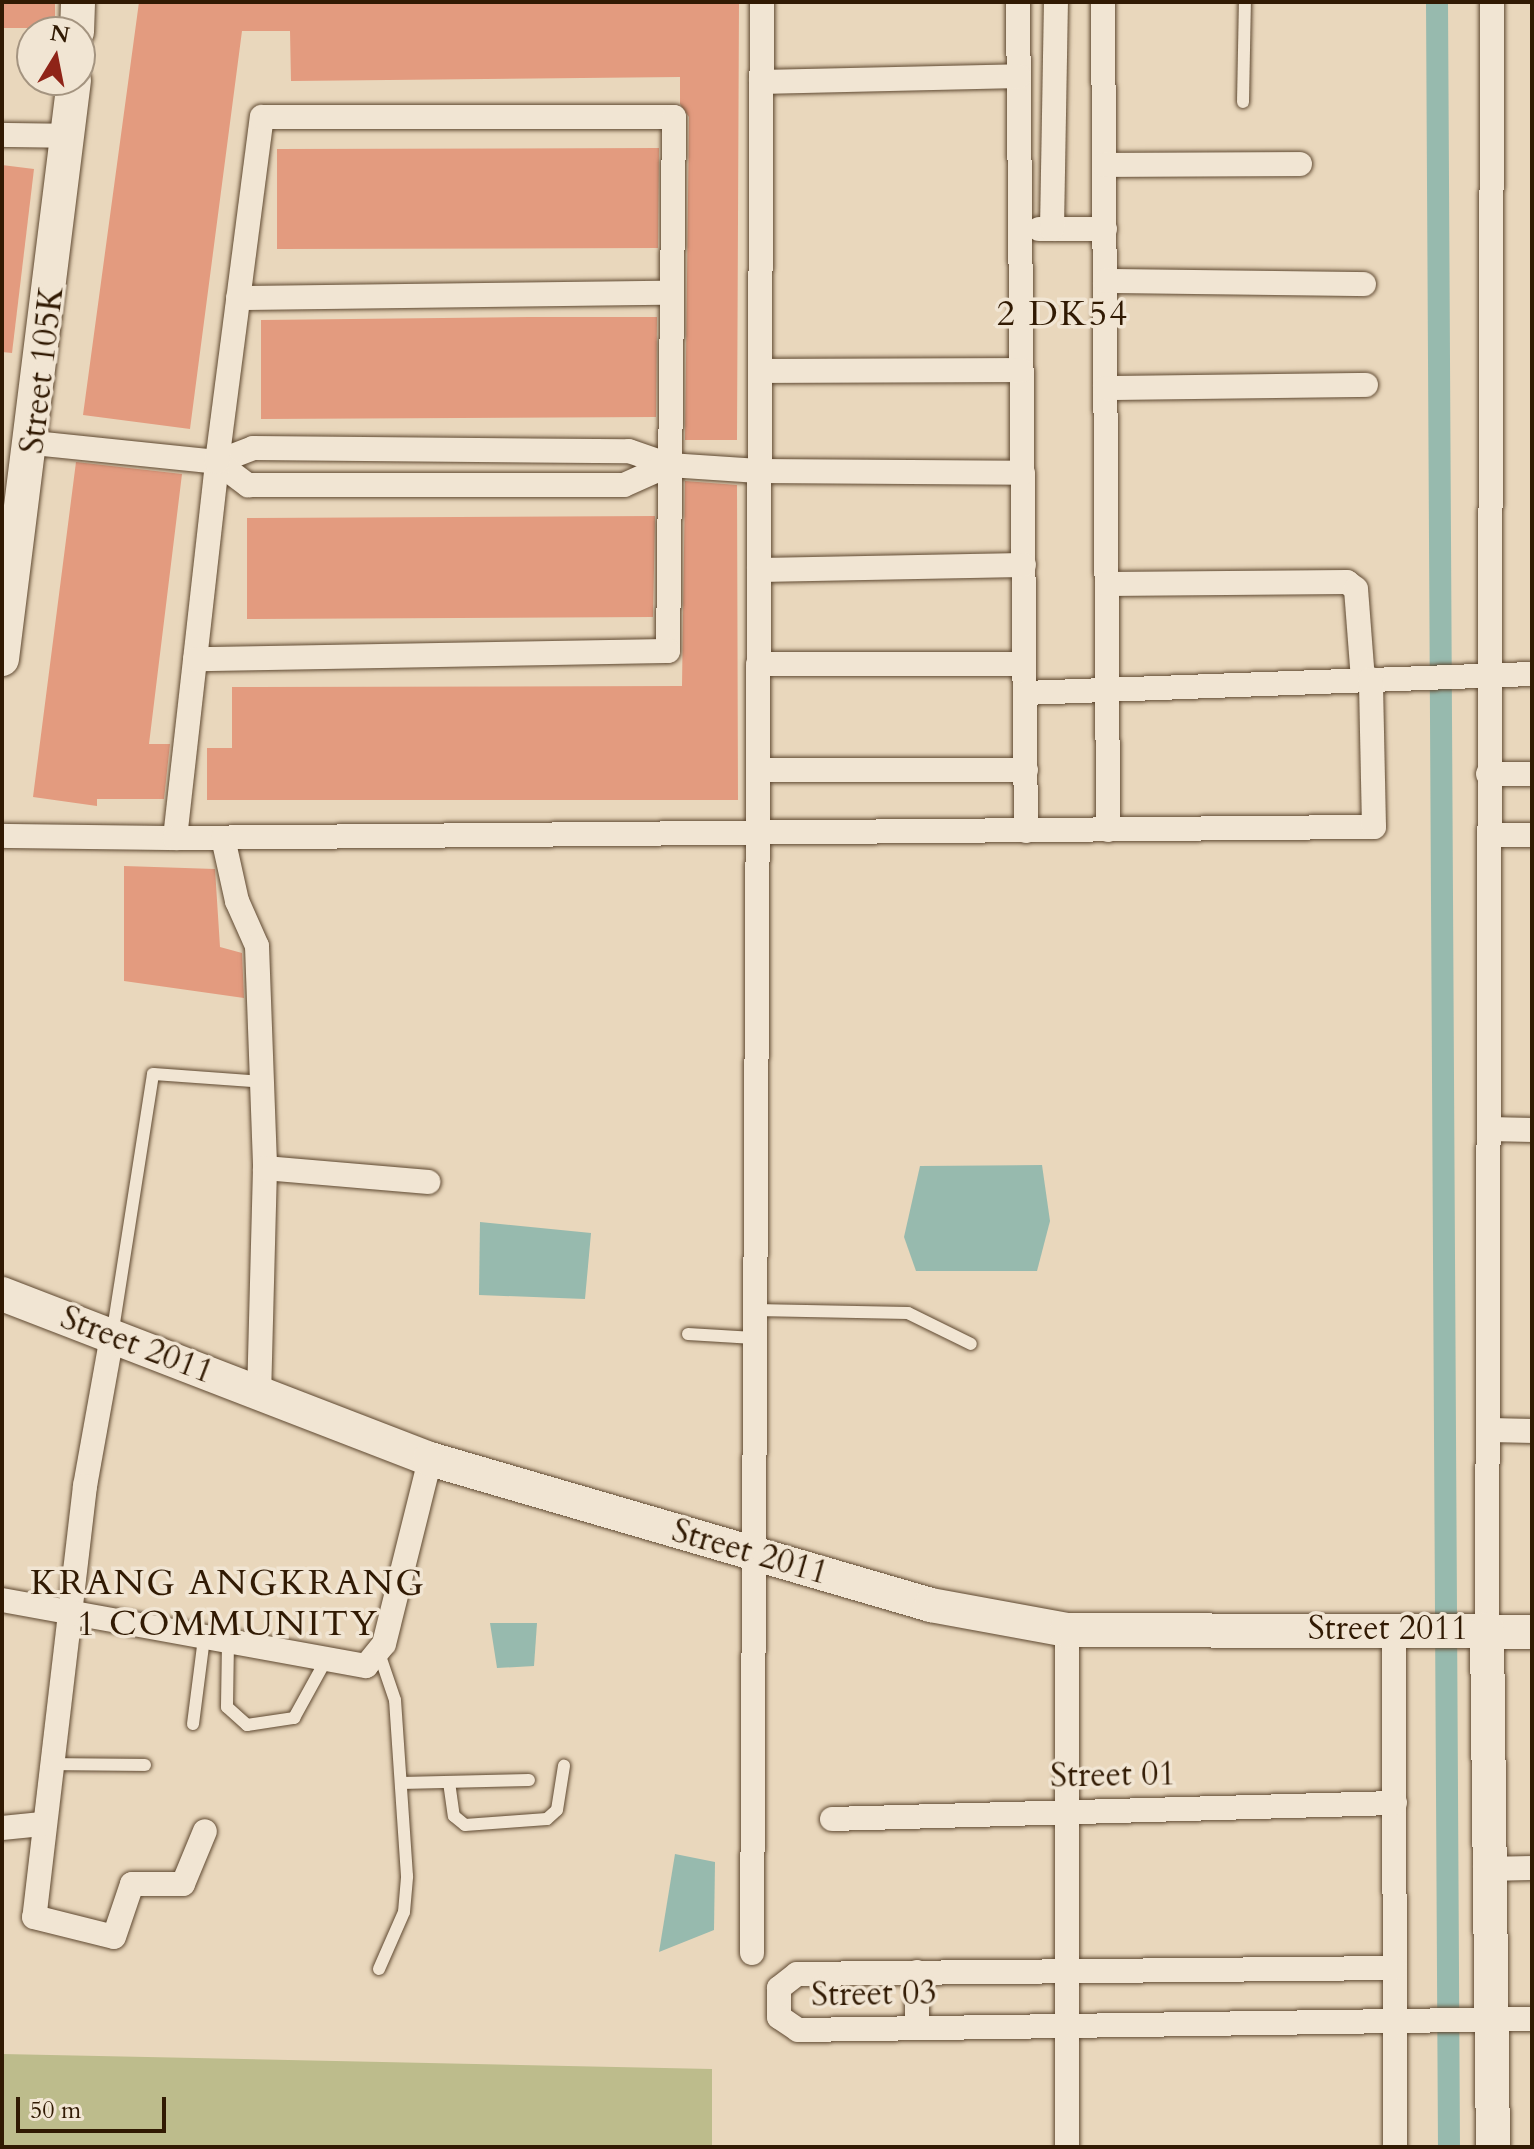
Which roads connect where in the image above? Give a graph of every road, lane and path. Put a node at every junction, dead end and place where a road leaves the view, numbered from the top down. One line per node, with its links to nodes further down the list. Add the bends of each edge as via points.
1 (762, 2): 8 (street)
2 (1018, 2): 7 (street)
3 (1056, 2): 16 (street)
4 (1103, 2): 14 (street)
5 (1245, 2): 10 (lane)
6 (1492, 2): 39 (street)
7 (1019, 76): 8 (street); 15 (street)
8 (761, 82): 23 (street)
9 (73, 96): 12 (main road, Street 105K)
10 (1243, 102)
11 (2, 135): 12 (street)
12 (70, 136): 26 (main road, Street 105K)
13 (1300, 164): 14 (street)
14 (1104, 165): 17 (street)
15 (1020, 229): 16 (street); 22 (street)
16 (1052, 229): 17 (street)
17 (1105, 229): 18 (street)
18 (1105, 281): 19 (street); 25 (street)
19 (1364, 284)
20 (671, 293): 21 (street); 21 (street, via 674,117 262,117); 28 (street)
21 (238, 298): 27 (street)
22 (1021, 370): 23 (street); 30 (street)
23 (760, 371): 29 (street)
24 (1366, 385): 25 (street)
25 (1105, 388): 33 (street)
26 (34, 443): 27 (street); 34 (main road, Street 105K)
27 (217, 462): 28 (street, via 253,448 629,451); 28 (street, via 248,485 624,485); 35 (street)
28 (669, 465): 29 (street); 35 (street, via 668,651)
29 (759, 471): 30 (street); 32 (street)
30 (1023, 473): 31 (street)
31 (1024, 565): 32 (street); 37 (street)
32 (759, 570): 36 (street)
33 (1107, 584): 40 (street, via 1347,582 1356,589); 41 (street)
34 (2, 659)
35 (195, 659): 53 (street)
36 (758, 664): 37 (street); 43 (street)
37 (1024, 664): 42 (street)
38 (1532, 674): 39 (street)
39 (1477, 675): 40 (street); 45 (street)
40 (1367, 679): 41 (street); 47 (street, via 1374,827)
41 (1107, 690): 42 (street); 47 (street)
42 (1025, 693): 44 (street)
43 (758, 770): 44 (street); 49 (street)
44 (1026, 770): 48 (street)
45 (1488, 774): 46 (street); 50 (street)
46 (1532, 774)
47 (1108, 830): 48 (street)
48 (1026, 831): 49 (street)
49 (757, 834): 54 (street); 61 (street)
50 (1489, 835): 51 (street); 56 (street)
51 (1532, 835)
52 (2, 836): 53 (street)
53 (175, 838): 54 (street)
54 (223, 838): 55 (street, via 257,946)
55 (264, 1082): 58 (street); 63 (lane, via 153,1074)
56 (1490, 1129): 57 (street); 67 (street)
57 (1532, 1130)
58 (265, 1168): 59 (street); 66 (street)
59 (428, 1182)
60 (2, 1294): 63 (main road, Street 2011)
61 (755, 1310): 64 (street); 65 (lane, via 908,1313)
62 (688, 1334): 64 (lane)
63 (112, 1336): 66 (main road, Street 2011); 72 (street)
64 (754, 1338): 70 (street)
65 (971, 1344)
66 (259, 1391): 69 (main road, Street 2011)
67 (1492, 1430): 68 (street); 73 (street)
68 (1532, 1431)
69 (430, 1459): 70 (main road, Street 2011); 78 (street)
70 (752, 1552): 75 (main road, Street 2011, via 931,1605); 95 (street)
71 (2, 1600): 72 (street)
72 (71, 1611): 77 (street); 81 (street)
73 (1480, 1628): 74 (main road, Street 2011); 76 (main road, Street 2011); 94 (main road)
74 (1401, 1629): 75 (main road, Street 2011); 87 (street)
75 (1067, 1630): 88 (street)
76 (1532, 1632)
77 (216, 1640): 79 (street); 79 (lane, via 227,1707 247,1725 294,1718); 80 (lane)
78 (380, 1656): 79 (street, via 366,1666); 86 (lane, via 395,1700)
79 (326, 1660)
80 (193, 1724)
81 (50, 1764): 82 (lane); 90 (street)
82 (145, 1765)
83 (564, 1766): 85 (lane, via 557,1810 547,1819 465,1825 454,1816)
84 (529, 1780): 85 (lane)
85 (449, 1782): 86 (lane)
86 (401, 1783): 97 (lane, via 404,1912)
87 (1395, 1803): 88 (street, Street 01); 96 (street)
88 (1067, 1810): 89 (street, Street 01); 98 (street)
89 (832, 1819)
90 (42, 1824): 91 (street); 92 (street, via 34,1917 104,1939 119,1931 132,1884 183,1884)
91 (2, 1828)
92 (205, 1831)
93 (1532, 1868): 94 (street)
94 (1485, 1869): 102 (main road)
95 (752, 1953)
96 (1395, 1968): 98 (street, Street 03); 101 (street)
97 (379, 1969)
98 (1067, 1969): 99 (street, Street 03); 103 (street)
99 (917, 1972): 104 (street); 104 (street, Street 03, via 797,1974 785,1977 779,2002 785,2027 798,2030)
100 (1532, 2019): 102 (street, Street 03)
101 (1399, 2020): 102 (street, Street 03); 103 (street, Street 03); 106 (street)
102 (1485, 2020): 107 (main road)
103 (1067, 2025): 104 (street, Street 03); 105 (street)
104 (917, 2028)
105 (1067, 2147)
106 (1395, 2147)
107 (1493, 2147)

